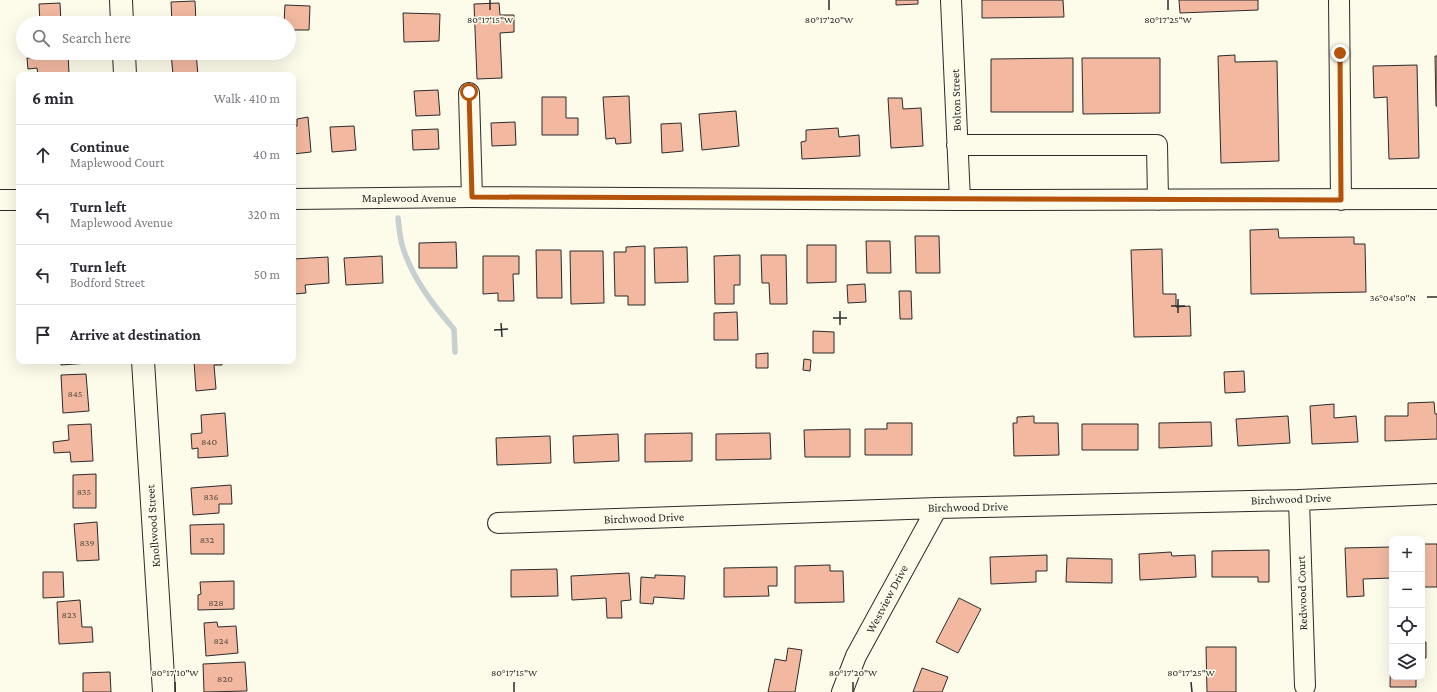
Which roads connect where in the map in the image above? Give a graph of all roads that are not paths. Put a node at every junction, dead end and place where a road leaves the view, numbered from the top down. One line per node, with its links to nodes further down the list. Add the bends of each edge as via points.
1 (121, 0): 4 (main road)
2 (951, 0): 8 (street, Bolton Street)
3 (1339, 0): 16 (street)
4 (122, 16)
5 (124, 60): 6 (main road)
6 (125, 72)
7 (469, 92): 9 (street)
8 (958, 145): 14 (street, Bolton Street); 15 (street, via 1157,145)
9 (472, 197): 10 (street, Maplewood Avenue); 14 (street, Maplewood Avenue)
10 (296, 199)
11 (1437, 199): 16 (street, Maplewood Avenue)
12 (0, 200): 13 (street)
13 (16, 200)
14 (960, 200): 15 (street, Maplewood Avenue)
15 (1158, 200): 16 (street, Maplewood Avenue)
16 (1341, 200)
17 (143, 364): 23 (main road, Knollwood Street)
18 (1437, 494): 19 (street, Birchwood Drive)
19 (1299, 500): 20 (street, Birchwood Drive); 22 (street, Redwood Court)
20 (937, 508): 21 (street, Birchwood Drive); 24 (street, Westview Drive, via 856,656)
21 (498, 523)
22 (1305, 686)
23 (164, 692)
24 (842, 692)

